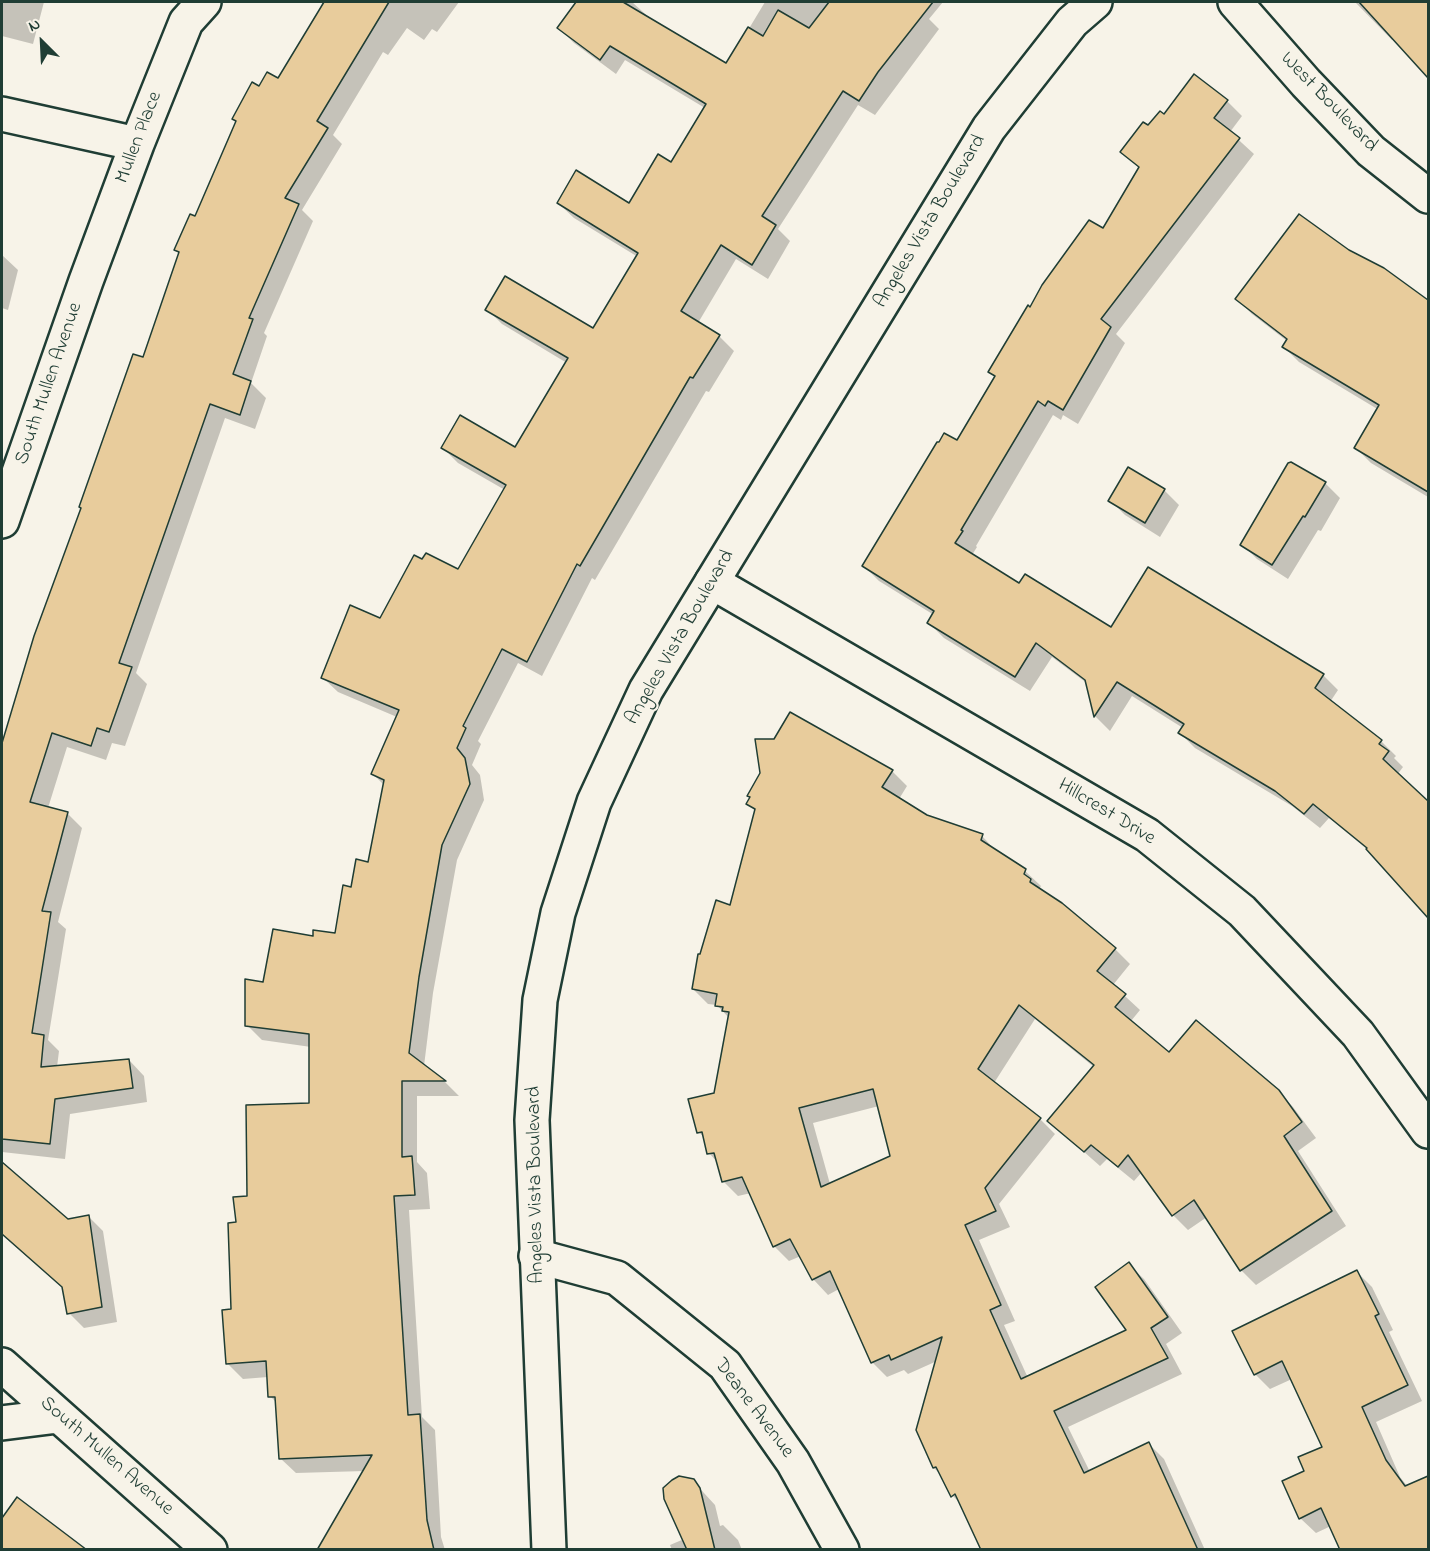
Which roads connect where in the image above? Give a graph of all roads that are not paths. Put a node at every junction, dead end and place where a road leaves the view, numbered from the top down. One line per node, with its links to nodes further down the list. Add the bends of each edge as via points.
1 (1095, 2): 9 (street, Angeles Vista Boulevard, via 1072,22 989,128)
2 (1235, 2): 6 (street, West Boulevard, via 1371,150)
3 (188, 8): 5 (street, Mullen Place)
4 (2, 114): 5 (street)
5 (137, 144): 7 (street, Mullen Place)
6 (1428, 196)
7 (86, 280): 8 (street, South Mullen Avenue)
8 (2, 521)
9 (712, 582): 10 (street, Hillcrest Drive, via 1147,835 1242,911 1358,1035); 11 (street, Angeles Vista Boulevard, via 646,690 603,782 558,913 540,1000 532,1120)
10 (1428, 1131)
11 (536, 1256): 16 (street, Angeles Vista Boulevard); 17 (street, Deane Avenue, via 617,1278 725,1365 794,1462)
12 (2, 1365): 13 (street, South Mullen Avenue)
13 (58, 1416): 14 (street); 15 (street, South Mullen Avenue)
14 (2, 1423)
15 (210, 1550)
16 (549, 1550)
17 (842, 1550)

